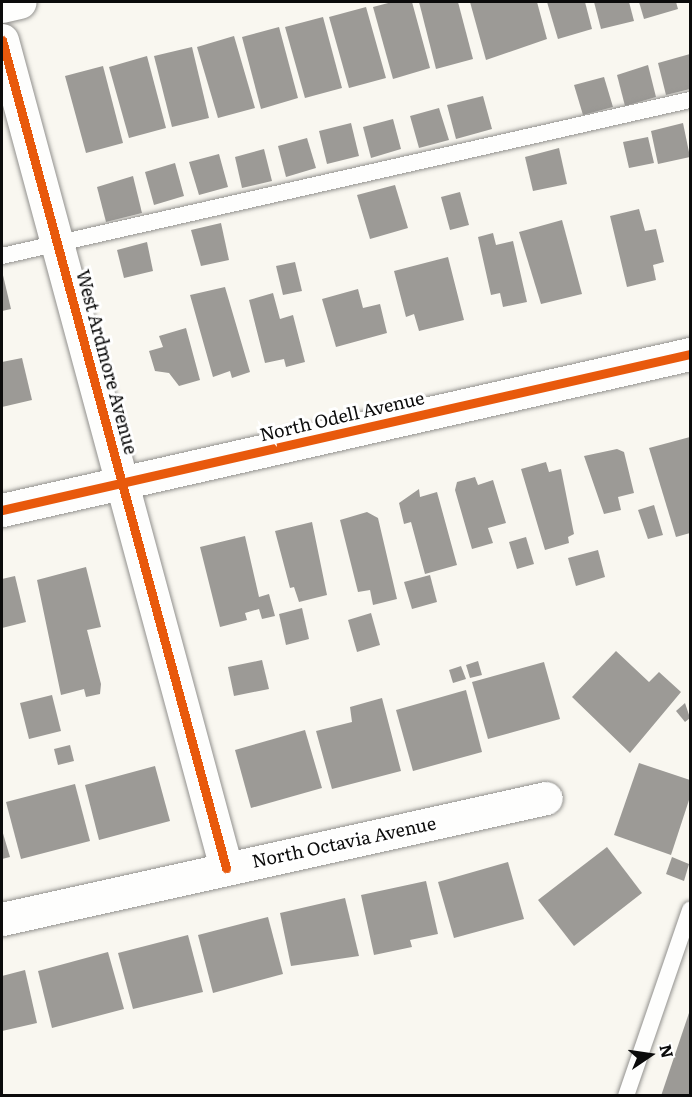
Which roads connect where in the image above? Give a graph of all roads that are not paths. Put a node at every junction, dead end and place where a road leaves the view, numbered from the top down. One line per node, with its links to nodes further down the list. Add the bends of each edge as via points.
1 (20, 2): 2 (street)
2 (2, 6)
3 (2, 40): 5 (street, West Ardmore Avenue)
4 (690, 100): 5 (lane)
5 (58, 244): 6 (lane); 8 (street, West Ardmore Avenue)
6 (2, 256)
7 (690, 354): 8 (street, North Odell Avenue)
8 (123, 483): 9 (street, North Odell Avenue); 11 (street, West Ardmore Avenue)
9 (2, 510)
10 (546, 798): 11 (street, North Octavia Avenue)
11 (226, 868): 13 (street, North Octavia Avenue)
12 (690, 910): 14 (lane)
13 (2, 920)
14 (626, 1095)

